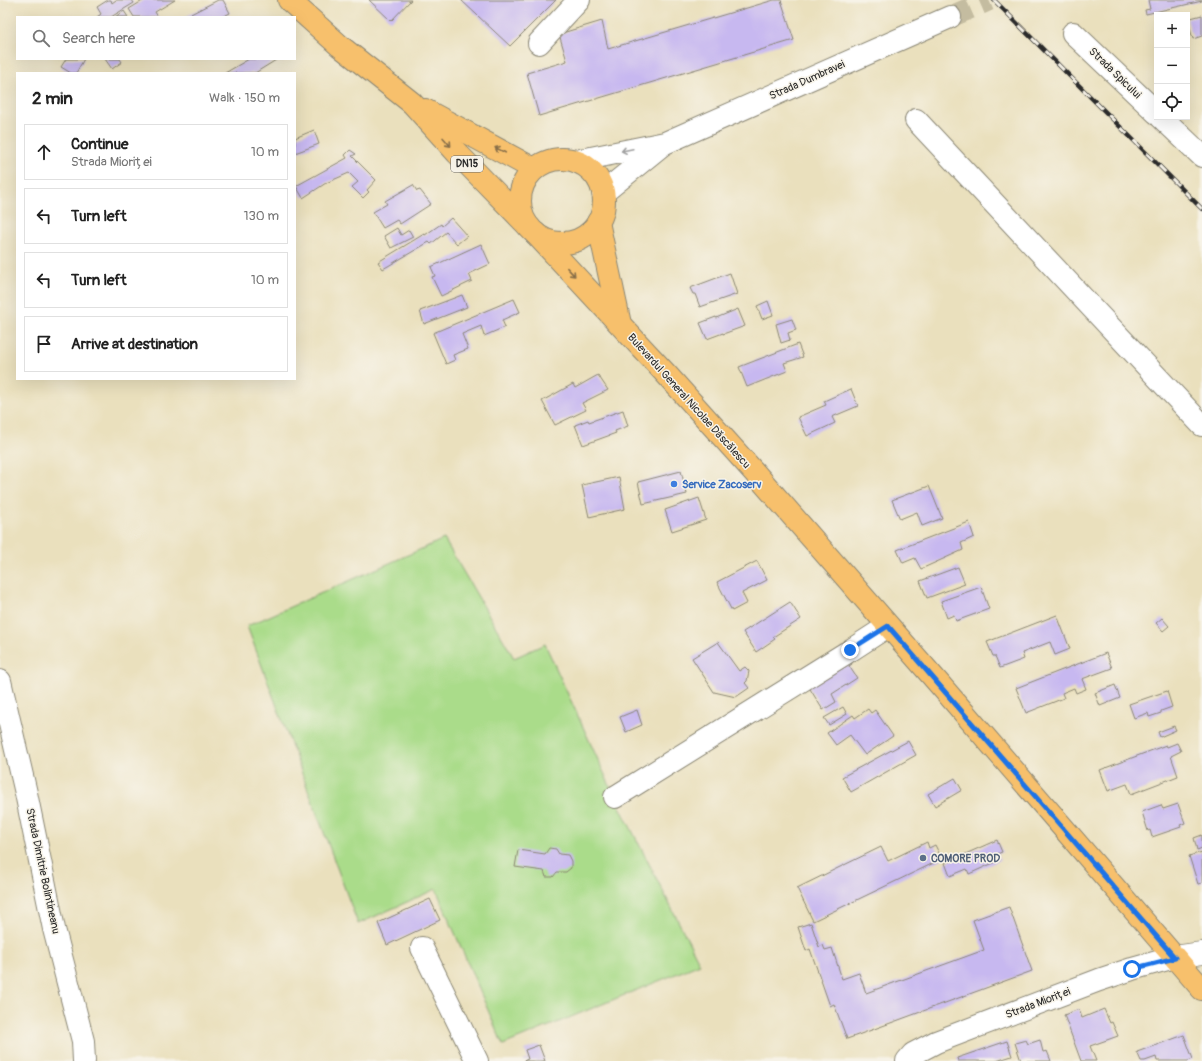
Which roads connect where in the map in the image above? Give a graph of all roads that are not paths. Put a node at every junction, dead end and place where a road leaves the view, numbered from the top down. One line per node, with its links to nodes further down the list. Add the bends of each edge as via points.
1 (289, 0): 6 (main road, Bulevardul General Nicolae Dăscălescu / DN15, via 340,46)
2 (579, 0): 5 (street)
3 (950, 18): 10 (street, Strada Dumbravei)
4 (1073, 33): 7 (street, Strada Spicului)
5 (539, 43)
6 (412, 102): 13 (main road, one-way to 6); 16 (main road, Bulevardul General Nicolae Dăscălescu / DN15, one-way to 16, via 456,153)
7 (1154, 110)
8 (916, 120): 18 (street)
9 (1164, 120): 11 (street)
10 (665, 143): 12 (street, one-way to 12); 14 (street)
11 (1202, 156)
12 (576, 161): 13 (main road, via 547,161); 14 (main road, via 588,168 598,180)
13 (534, 168): 16 (main road, via 520,193 520,208)
14 (603, 193): 15 (main road, via 603,208)
15 (598, 222): 16 (main road, via 589,233 576,240 562,243 548,241); 17 (main road)
16 (532, 230): 17 (main road, Bulevardul General Nicolae Dăscălescu / DN15, one-way to 17)
17 (620, 325): 19 (main road, Bulevardul General Nicolae Dăscălescu / DN15, via 755,473)
18 (1202, 425)
19 (888, 626): 21 (street); 24 (main road, Bulevardul General Nicolae Dăscălescu / DN15)
20 (0, 681): 26 (street, Strada Dimitrie Bolintineanu, via 54,929 83,1041)
21 (616, 796)
22 (422, 948): 27 (street)
23 (1202, 952): 24 (street, Strada Mioriței)
24 (1175, 958): 25 (main road, Bulevardul General Nicolae Dăscălescu / DN15); 28 (street, Strada Mioriței, via 1099,980 936,1042 913,1054)
25 (1202, 989)
26 (84, 1061)
27 (477, 1061)
28 (907, 1061)

